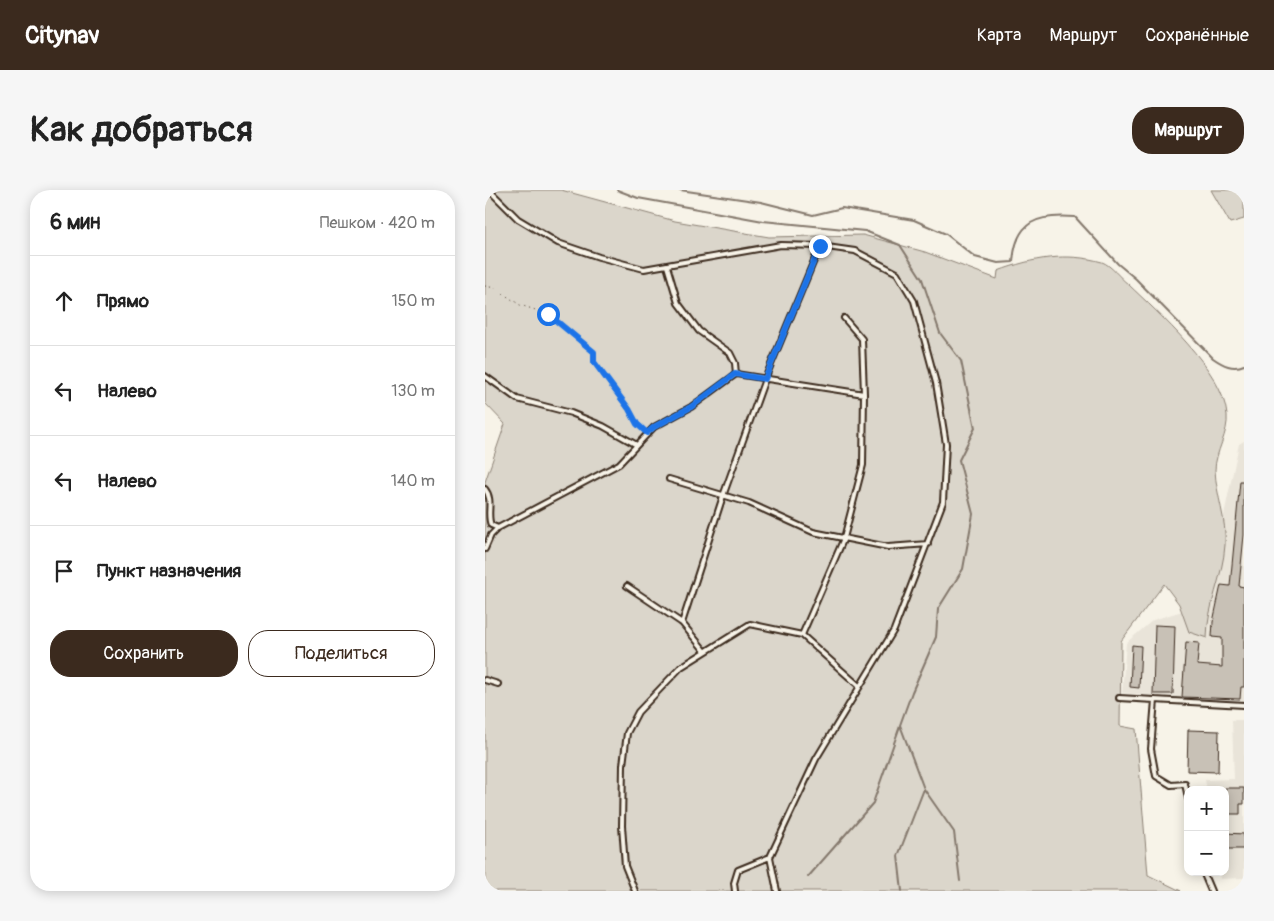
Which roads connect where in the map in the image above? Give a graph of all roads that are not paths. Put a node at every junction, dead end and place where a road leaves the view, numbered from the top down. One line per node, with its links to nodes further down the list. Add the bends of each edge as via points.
1 (489, 190): 3 (lane, via 518,219 558,242 644,269)
2 (820, 246): 3 (lane, via 781,245 707,256); 7 (lane); 15 (lane, via 855,251 897,273 914,301 936,383 946,444 943,502)
3 (667, 266): 5 (lane, via 678,303 699,331 730,353 735,363)
4 (844, 318): 8 (lane, via 862,339)
5 (735, 374): 7 (lane); 9 (lane, via 691,407 654,427)
6 (485, 376): 9 (lane, via 517,399 571,413)
7 (765, 379): 8 (lane); 12 (lane)
8 (864, 394): 14 (lane, via 863,465)
9 (635, 444): 13 (lane, via 619,464)
10 (669, 479): 12 (lane)
11 (485, 489): 13 (lane, via 489,520)
12 (723, 496): 14 (lane, via 813,532); 18 (lane)
13 (498, 528): 16 (lane, via 491,534)
14 (844, 538): 15 (lane, via 888,548); 19 (lane)
15 (928, 544): 23 (lane, via 894,630)
16 (485, 549)
17 (627, 586): 18 (lane)
18 (682, 624): 20 (lane)
19 (802, 636): 20 (lane, via 750,624); 23 (lane)
20 (705, 651): 30 (lane, via 681,667 644,706 627,733 622,826 625,866)
21 (485, 680): 22 (lane)
22 (499, 684)
23 (859, 686): 28 (lane, via 815,759)
24 (1119, 698): 25 (lane)
25 (1155, 700): 26 (lane); 27 (lane, via 1151,749 1156,776 1171,785)
26 (1244, 704)
27 (1185, 786)
28 (770, 857): 31 (lane, via 738,870); 32 (lane)
29 (1205, 876): 33 (lane)
30 (635, 891)
31 (735, 891)
32 (777, 891)
33 (1211, 891)

